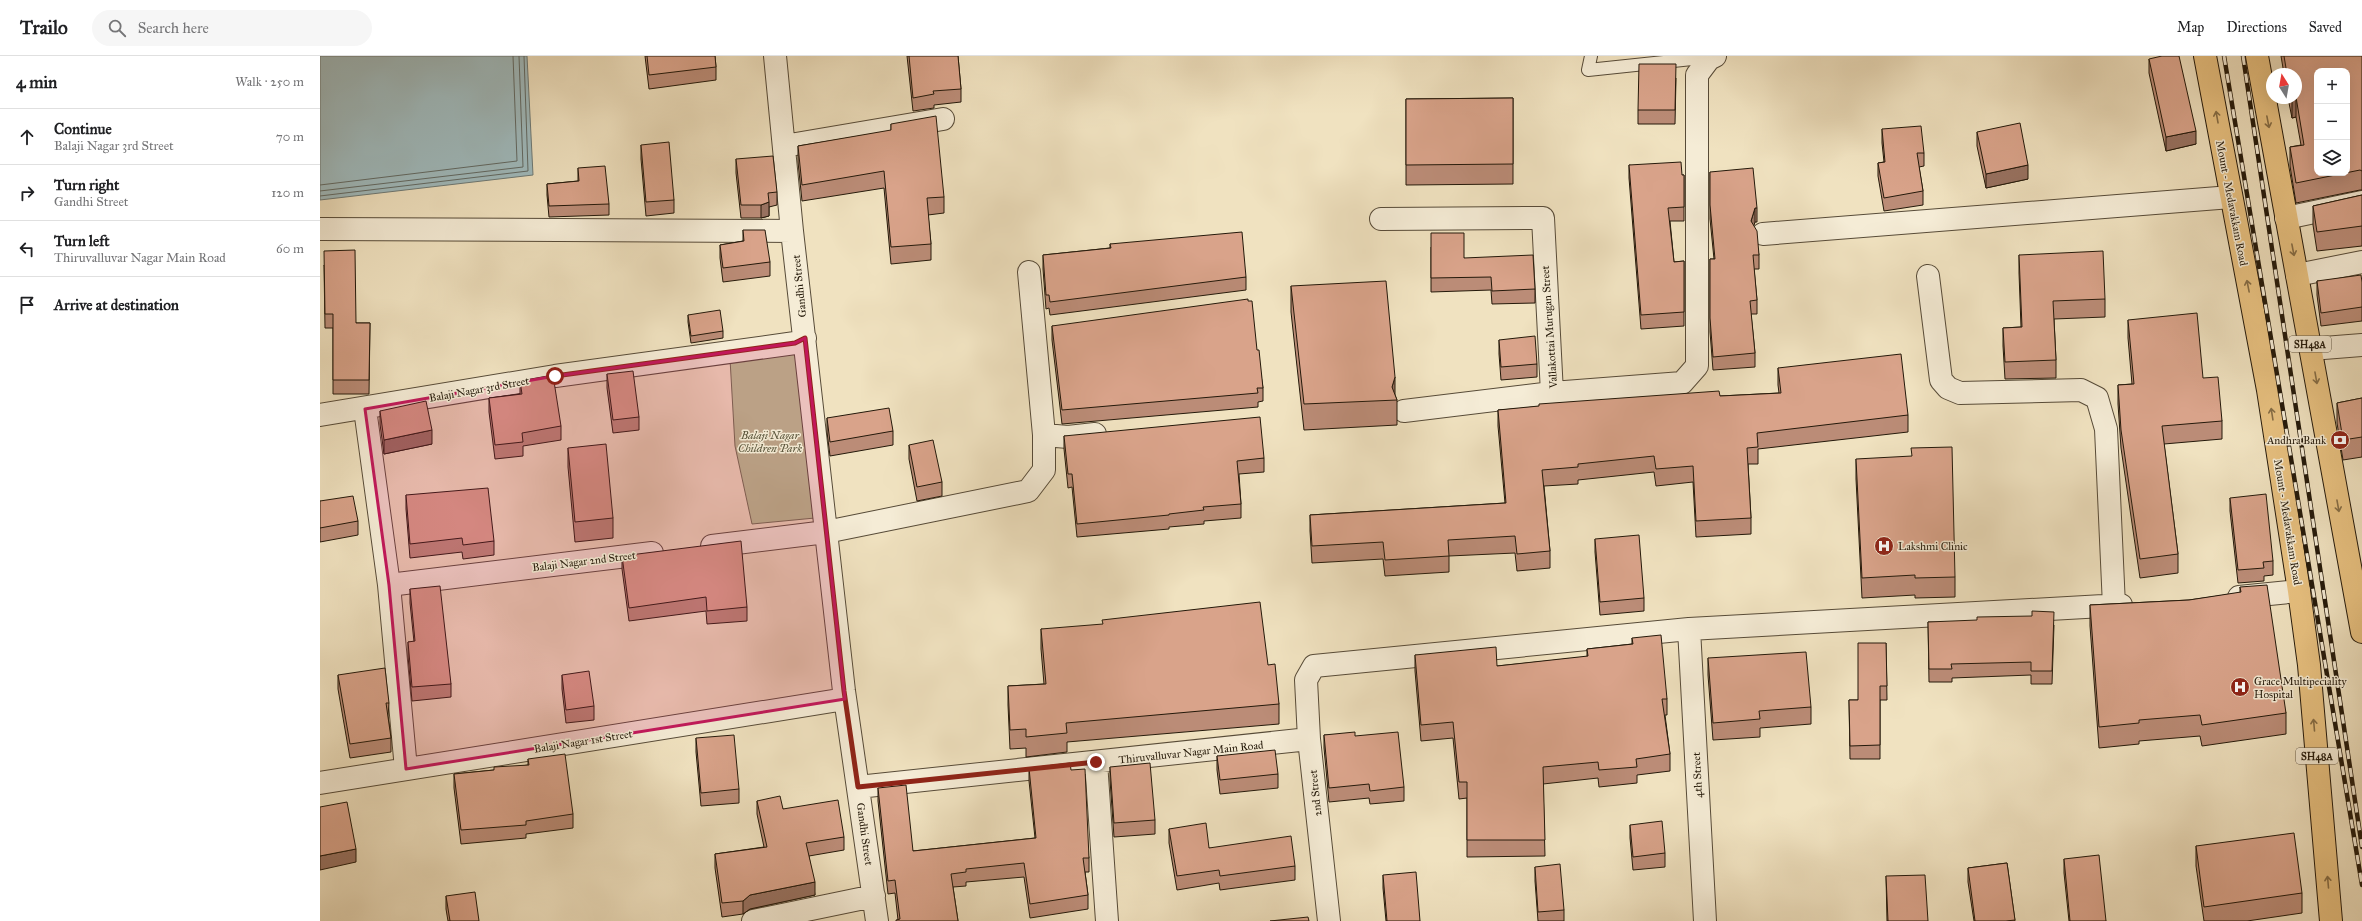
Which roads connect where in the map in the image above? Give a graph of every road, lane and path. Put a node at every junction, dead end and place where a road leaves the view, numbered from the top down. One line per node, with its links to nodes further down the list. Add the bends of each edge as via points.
1 (775, 56): 7 (street, Gandhi Street)
2 (1590, 56): 3 (lane, via 1588,70)
3 (1715, 56): 24 (street, Vallakottai Murugan Street, via 1709,59 1697,75 1697,366 1682,383)
4 (2205, 56): 8 (main road, Mount - Medavakkam Road / SH48A, one-way to 4)
5 (2257, 56): 11 (main road, SH48A, one-way to 11)
6 (943, 119): 7 (street)
7 (784, 146): 13 (street, Gandhi Street)
8 (2231, 197): 14 (street); 34 (main road, Mount - Medavakkam Road / SH48A, one-way to 8, via 2268,390)
9 (2362, 202): 11 (street)
10 (1381, 218): 24 (street, Vallakottai Murugan Street, via 1543,218)
11 (2286, 218): 17 (main road, SH48A, one-way to 17)
12 (320, 229): 13 (street)
13 (792, 231): 21 (street, Gandhi Street)
14 (1763, 234)
15 (2362, 262): 17 (street)
16 (1028, 272): 20 (street)
17 (2297, 275): 23 (main road, SH48A)
18 (1928, 276): 37 (street, via 1941,380 1948,388 1960,393 2081,390 2097,398 2106,429)
19 (1057, 326): 20 (street)
20 (1034, 330): 29 (street)
21 (805, 338): 25 (street, Balaji Nagar 3rd Street, via 795,343 555,376); 30 (street, Gandhi Street)
22 (2362, 345): 23 (street)
23 (2311, 349): 39 (main road, SH48A, one-way to 39)
24 (1552, 393): 26 (street)
25 (365, 409): 27 (street, Balaji Nagar 3rd Street); 33 (street)
26 (1404, 411)
27 (320, 415)
28 (1115, 432): 29 (street, via 1068,437)
29 (1044, 435): 30 (street, via 1044,470 1028,492)
30 (826, 532): 31 (street); 40 (street, Gandhi Street)
31 (693, 548)
32 (670, 551): 33 (street, Balaji Nagar 2nd Street)
33 (389, 585): 43 (street)
34 (2299, 591): 35 (street); 52 (main road, Mount - Medavakkam Road / SH48A, one-way to 34, via 2309,665)
35 (2222, 598)
36 (2144, 604): 37 (street)
37 (2114, 606): 38 (street)
38 (1689, 629): 41 (street, 2nd Street, via 1314,666 1306,680); 51 (street, 4th Street)
39 (2362, 632)
40 (845, 699): 43 (street, Balaji Nagar 1st Street); 45 (street, Gandhi Street)
41 (1309, 740): 42 (street, Thiruvalluvar Nagar Main Road); 50 (street, 2nd Street)
42 (1096, 762): 45 (street, Thiruvalluvar Nagar Main Road); 49 (street)
43 (406, 769): 44 (street, Balaji Nagar 1st Street)
44 (320, 783)
45 (858, 787): 46 (street, Gandhi Street)
46 (874, 896): 47 (street); 48 (street, Gandhi Street)
47 (754, 921)
48 (877, 921)
49 (1107, 921)
50 (1329, 921)
51 (1705, 921)
52 (2331, 921)

